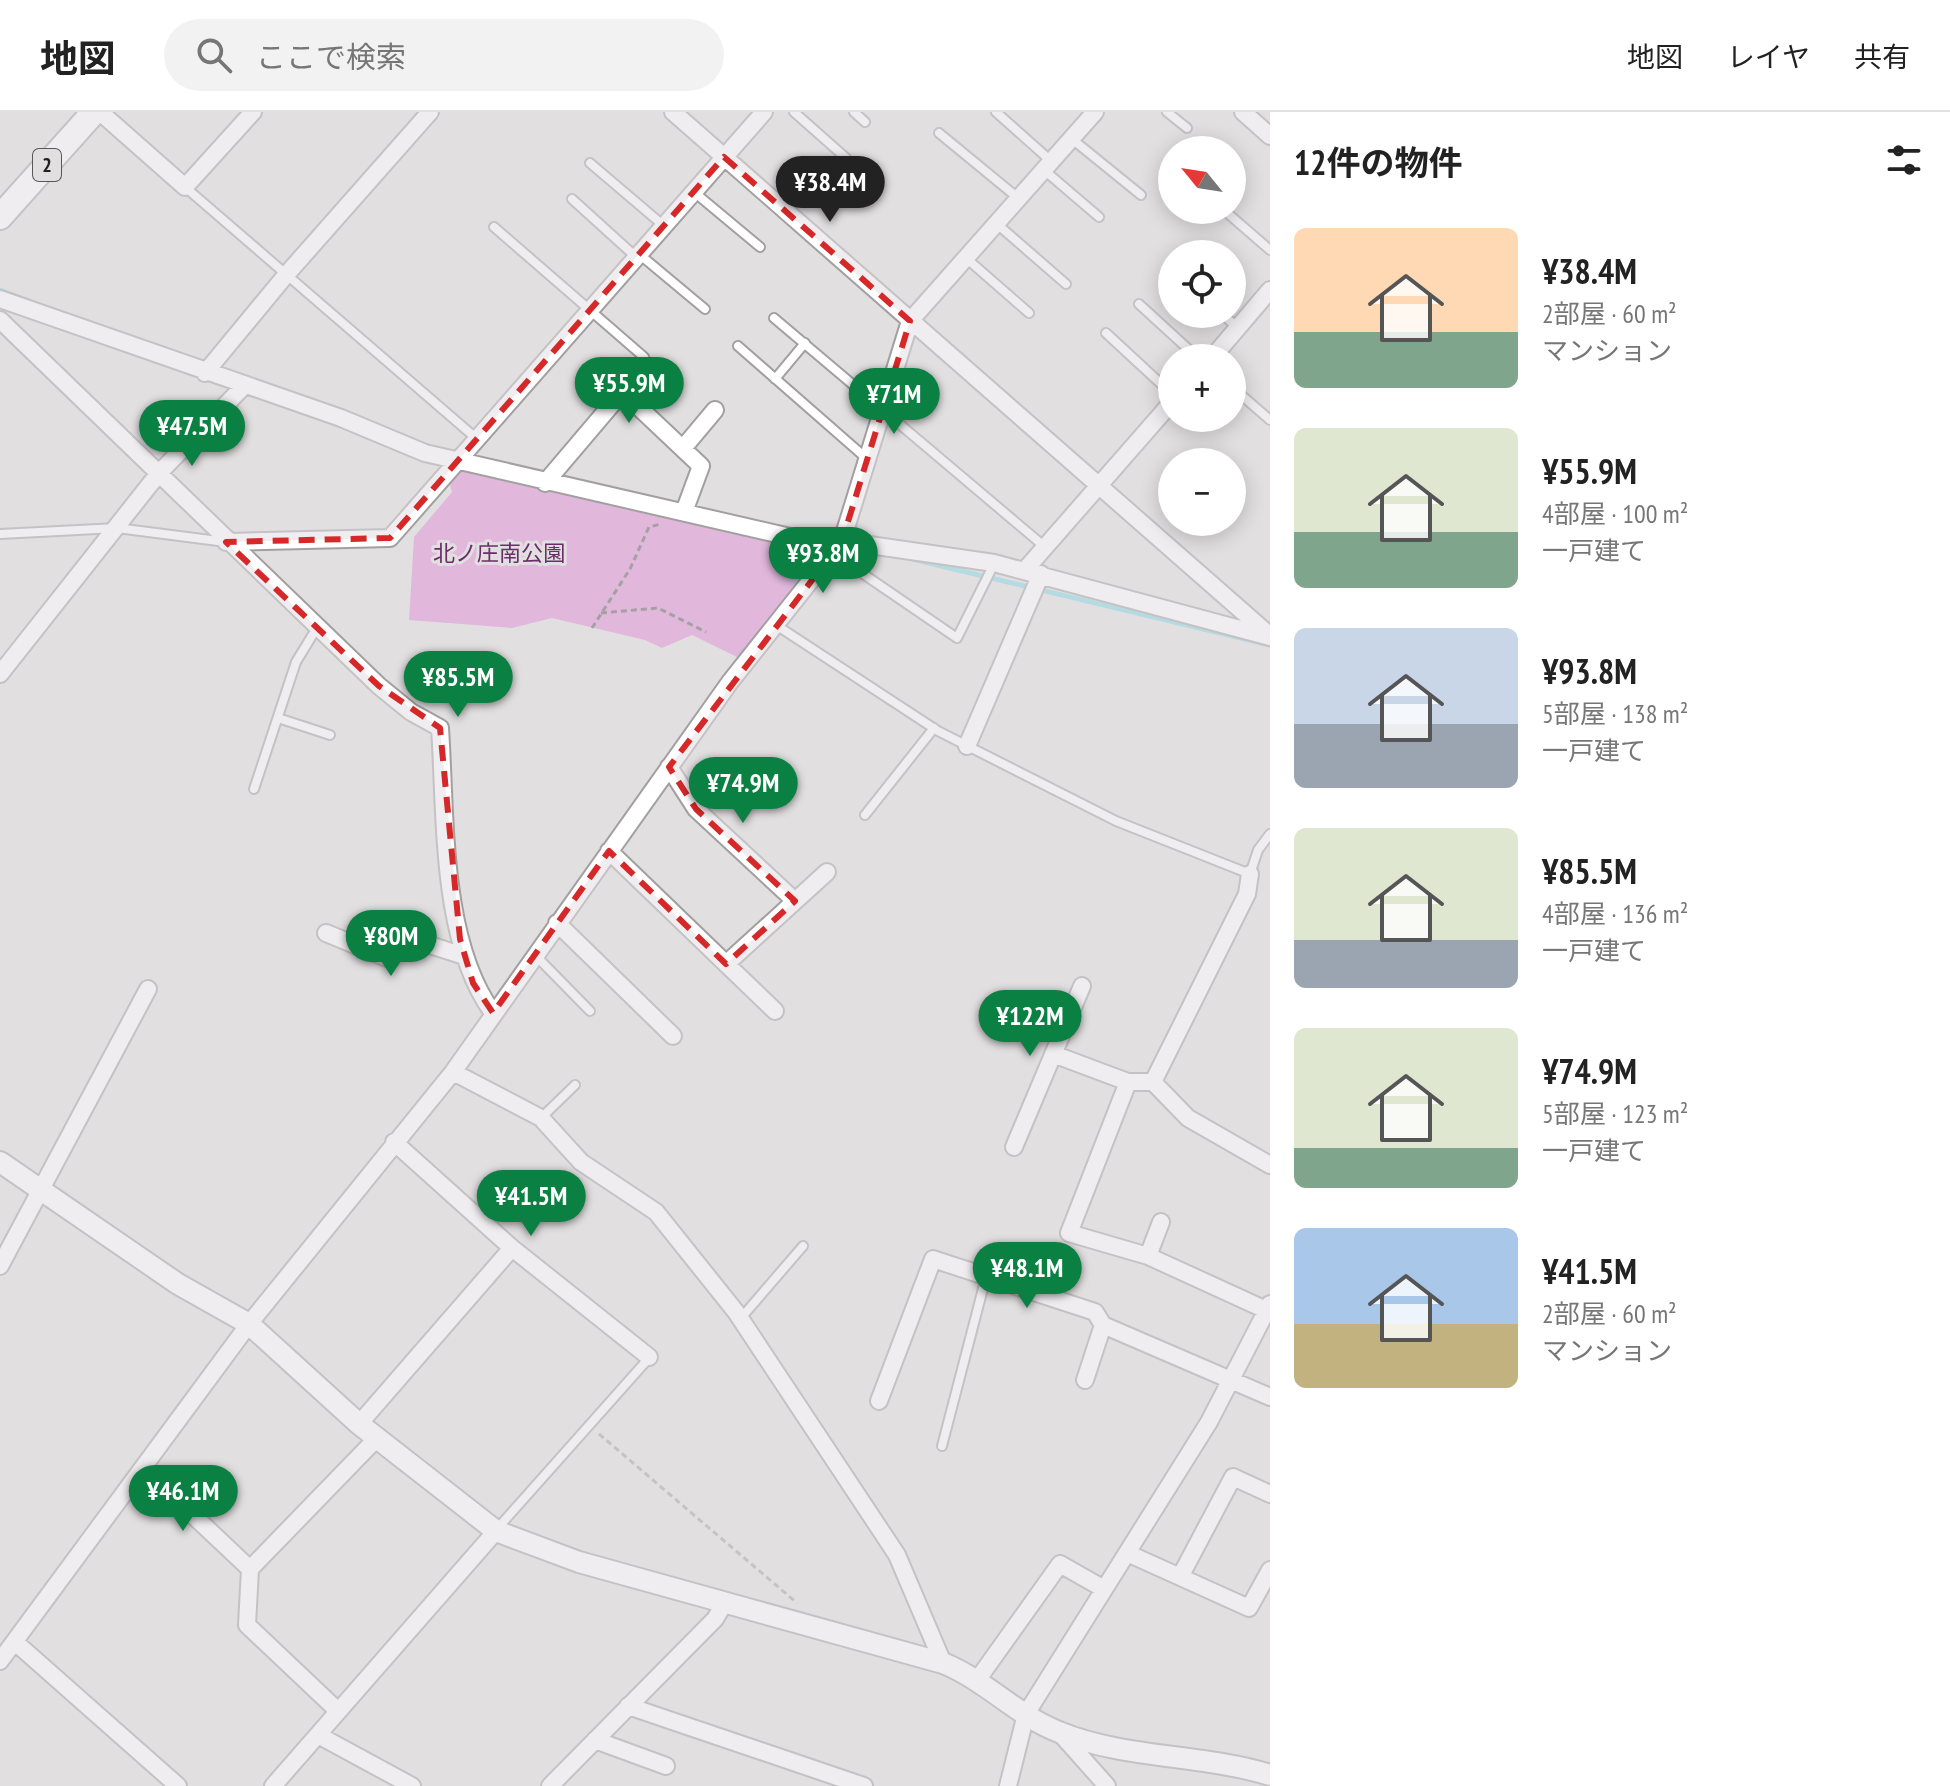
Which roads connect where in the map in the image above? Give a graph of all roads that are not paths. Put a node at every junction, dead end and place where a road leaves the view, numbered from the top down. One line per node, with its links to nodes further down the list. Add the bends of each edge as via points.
1 (97, 112): 21 (street); 26 (main road, 2)
2 (253, 112): 21 (street)
3 (430, 112): 36 (street)
4 (673, 112): 17 (street)
5 (764, 112): 17 (street)
6 (794, 112): 18 (lane)
7 (854, 112): 12 (lane)
8 (996, 112): 20 (lane)
9 (1095, 112): 16 (street)
10 (1167, 112): 13 (lane)
11 (1243, 112): 15 (street)
12 (865, 122)
13 (1187, 128)
14 (939, 133): 24 (lane)
15 (1270, 136)
16 (1071, 138): 20 (street); 23 (lane)
17 (724, 157): 22 (street); 47 (street)
18 (846, 158)
19 (590, 163): 30 (lane)
20 (1047, 165): 24 (street); 27 (lane)
21 (185, 187): 36 (lane)
22 (694, 192): 30 (street); 32 (lane)
23 (1141, 195)
24 (1018, 198): 28 (street)
25 (572, 199): 34 (lane)
26 (0, 217)
27 (1099, 217)
28 (996, 223): 35 (street); 37 (lane)
29 (1240, 224): 33 (lane)
30 (664, 226): 34 (street)
31 (494, 227): 42 (lane)
32 (760, 247)
33 (1270, 250)
34 (638, 256): 41 (lane); 42 (street)
35 (965, 258): 43 (lane); 47 (street)
36 (286, 275): 55 (street); 64 (lane)
37 (1066, 284)
38 (1270, 290): 44 (street)
39 (0, 299): 55 (street)
40 (1139, 304): 51 (lane)
41 (705, 309)
42 (591, 310): 54 (lane); 64 (street)
43 (1029, 313)
44 (1246, 317)
45 (774, 318): 50 (lane)
46 (0, 320): 68 (street)
47 (910, 321): 60 (street); 70 (street)
48 (1236, 328): 52 (street)
49 (1106, 333): 57 (lane)
50 (805, 343): 56 (lane); 60 (lane)
51 (1183, 344)
52 (1223, 344)
53 (738, 346): 56 (lane)
54 (644, 357)
55 (205, 373): 58 (street)
56 (775, 379): 66 (lane)
57 (1158, 381)
58 (243, 387): 67 (street, via 341,418 425,453); 68 (street)
59 (1246, 399): 63 (lane)
60 (882, 406): 66 (street); 76 (lane)
61 (715, 410): 65 (street)
62 (1158, 418): 70 (street)
63 (1270, 420)
64 (477, 439): 67 (street)
65 (684, 447): 69 (street, via 628,397 618,397); 71 (street, via 701,466)
66 (866, 458): 75 (street)
67 (459, 460): 69 (street); 74 (street, via 390,538)
68 (159, 473): 72 (street); 74 (street)
69 (545, 483): 71 (street)
70 (1098, 486): 76 (street); 81 (street)
71 (684, 512): 75 (street)
72 (117, 528): 73 (lane); 74 (lane); 82 (street)
73 (0, 534)
74 (226, 542): 80 (street)
75 (836, 546): 77 (street); 77 (lane, via 957,638); 79 (street)
76 (1045, 547): 78 (street)
77 (994, 563): 78 (street)
78 (1033, 572): 81 (street); 86 (street)
79 (774, 624): 84 (lane); 87 (street)
80 (318, 626): 83 (lane, via 296,662); 98 (street, via 379,686 440,728 448,844)
81 (1270, 636)
82 (0, 674)
83 (278, 718): 85 (lane); 88 (lane)
84 (934, 728): 86 (lane); 89 (lane)
85 (330, 735)
86 (967, 746): 93 (lane, via 1116,821)
87 (669, 767): 91 (street); 94 (street, via 696,809)
88 (254, 789)
89 (865, 815)
90 (1270, 834): 93 (lane)
91 (609, 851): 95 (street); 99 (street)
92 (827, 872): 94 (street)
93 (1250, 874): 109 (street, via 1247,894)
94 (795, 901): 99 (street)
95 (557, 923): 97 (street); 105 (street)
96 (326, 933): 98 (street, via 387,958 402,936)
97 (535, 955): 102 (lane); 104 (street)
98 (464, 956): 104 (street, via 473,983)
99 (726, 964): 103 (street)
100 (1082, 986): 106 (street)
101 (148, 989): 116 (street)
102 (590, 1011)
103 (775, 1011)
104 (493, 1013): 107 (street)
105 (673, 1036)
106 (1053, 1054): 108 (street); 113 (street)
107 (453, 1072): 111 (street); 112 (street)
108 (1128, 1082): 109 (street); 120 (street, via 1069,1233)
109 (1153, 1082): 115 (street, via 1188,1118)
110 (575, 1085): 111 (lane)
111 (541, 1118): 124 (street, via 581,1162 656,1212)
112 (394, 1142): 119 (street); 125 (street)
113 (1014, 1147)
114 (0, 1162): 116 (street)
115 (1270, 1165)
116 (40, 1188): 121 (street); 125 (street, via 178,1284)
117 (1161, 1222): 120 (street)
118 (803, 1246): 124 (lane)
119 (512, 1248): 127 (street); 132 (street)
120 (1148, 1256): 123 (street)
121 (0, 1266)
122 (986, 1276): 126 (street, via 1095,1312); 131 (street, via 933,1259); 134 (lane)
123 (1268, 1307): 129 (street)
124 (741, 1319): 146 (street, via 897,1555)
125 (249, 1324): 132 (street); 135 (street)
126 (1103, 1325): 128 (street); 129 (street)
127 (649, 1357): 137 (lane)
128 (1085, 1380)
129 (1231, 1380): 130 (street); 138 (street)
130 (1270, 1397)
131 (879, 1401)
132 (359, 1424): 133 (street)
133 (377, 1438): 137 (street); 139 (street)
134 (942, 1446)
135 (144, 1469): 139 (street); 144 (street)
136 (1270, 1494): 141 (street, via 1233,1477)
137 (496, 1531): 143 (street, via 579,1562); 149 (street)
138 (1127, 1553): 141 (street); 142 (street)
139 (250, 1569): 149 (street, via 247,1625)
140 (1270, 1570): 141 (street, via 1249,1608)
141 (1180, 1577)
142 (1104, 1589): 147 (street, via 1060,1564); 150 (street)
143 (724, 1604): 146 (street); 148 (street)
144 (15, 1642): 145 (street); 156 (street)
145 (0, 1661)
146 (943, 1663): 147 (street)
147 (978, 1679): 150 (street)
148 (628, 1706): 153 (street); 160 (street)
149 (338, 1711): 152 (street)
150 (1026, 1714): 151 (street); 161 (street)
151 (1059, 1732): 155 (street); 162 (street)
152 (318, 1735): 157 (street); 158 (street)
153 (595, 1740): 154 (street); 159 (street)
154 (666, 1766)
155 (1270, 1775)
156 (178, 1786)
157 (273, 1786)
158 (412, 1786)
159 (550, 1786)
160 (864, 1786)
161 (1008, 1786)
162 (1107, 1786)

